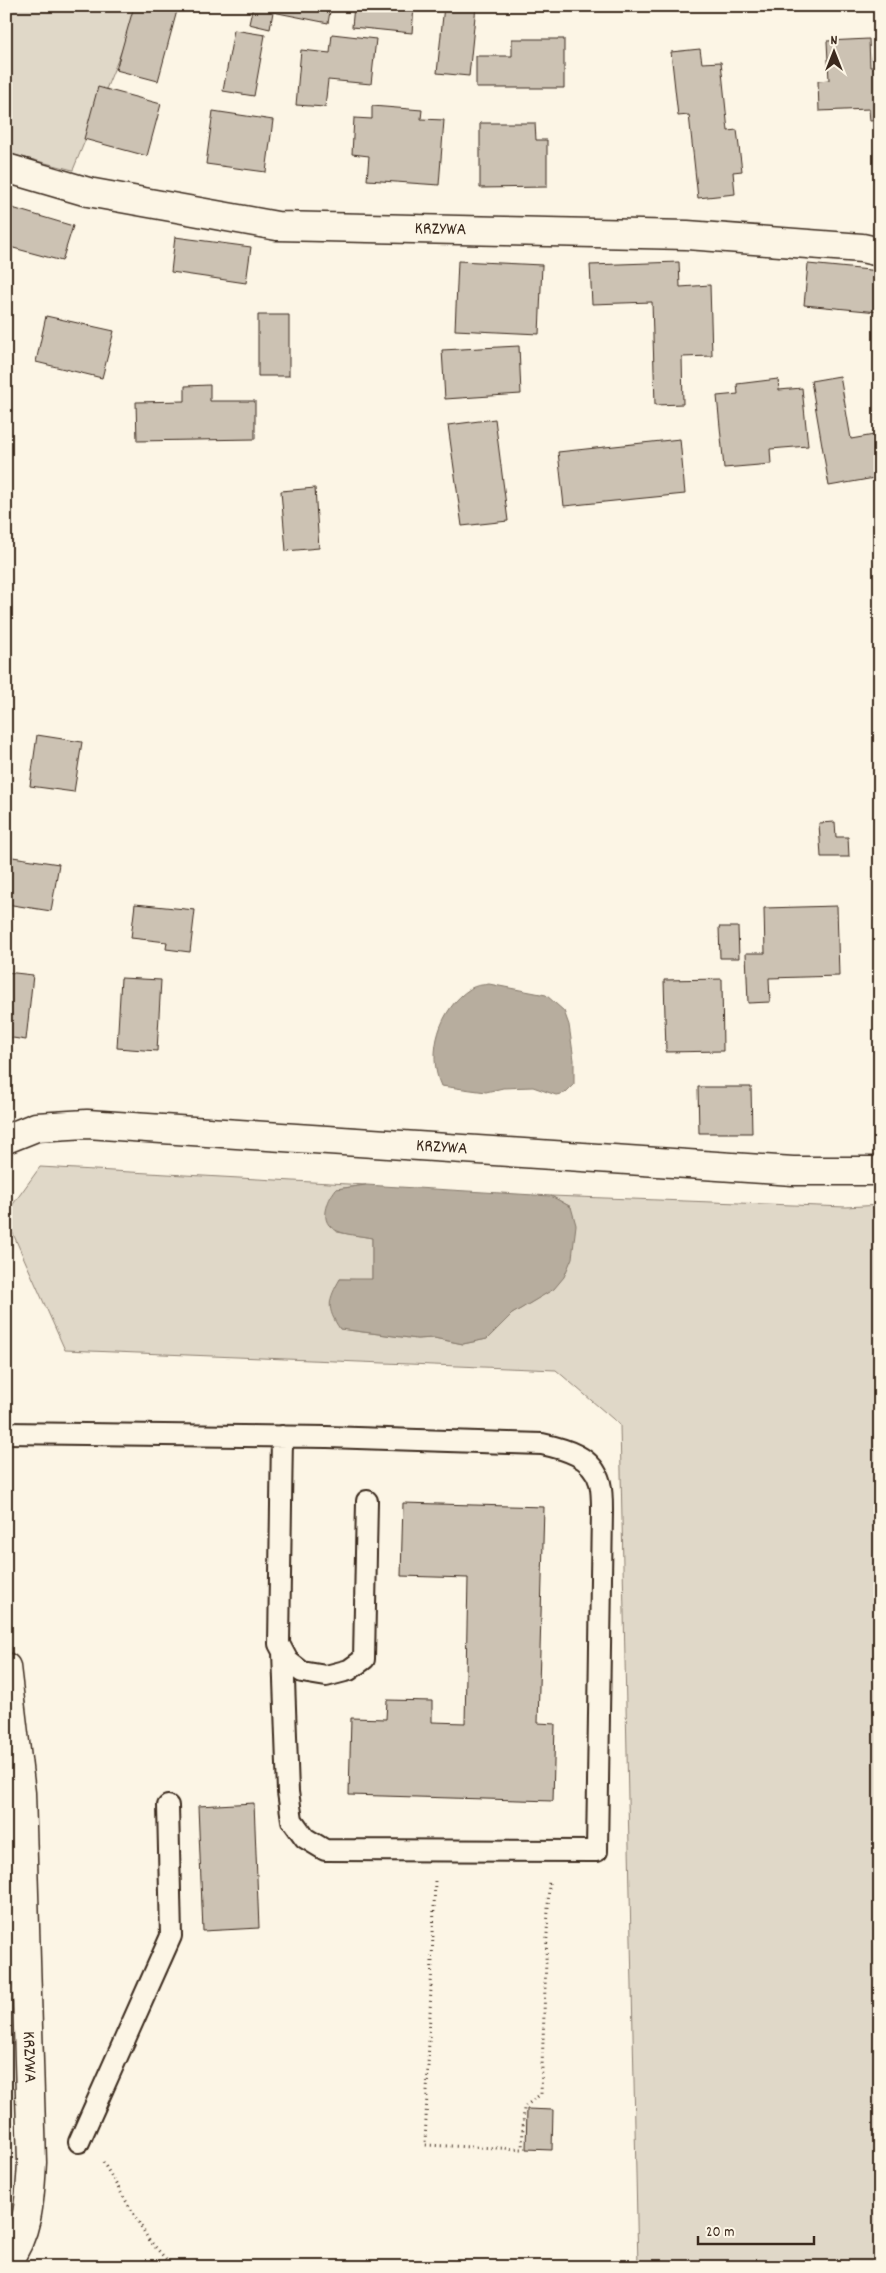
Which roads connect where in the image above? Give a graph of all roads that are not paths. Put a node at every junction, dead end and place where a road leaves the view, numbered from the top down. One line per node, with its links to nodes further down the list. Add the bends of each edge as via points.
1 (6, 168): 2 (street, KRZYWA, via 88,192 277,226 687,235)
2 (880, 252)
3 (6, 1139): 4 (street, KRZYWA, via 36,1127 87,1124 793,1171)
4 (880, 1171)
5 (6, 1433): 6 (lane)
6 (282, 1436): 8 (lane, via 279,1644); 8 (lane, via 542,1444 568,1450 588,1463 600,1482 602,1510 598,1851 325,1850 305,1838 292,1820 288,1792)
7 (367, 1501): 8 (lane, via 364,1659 349,1670 326,1676 302,1672 288,1661)
8 (283, 1652)
9 (6, 1667): 12 (street, KRZYWA, via 21,1793 32,2162 30,2198 23,2232)
10 (168, 1806): 11 (lane, via 171,1936)
11 (79, 2142)
12 (6, 2263)

